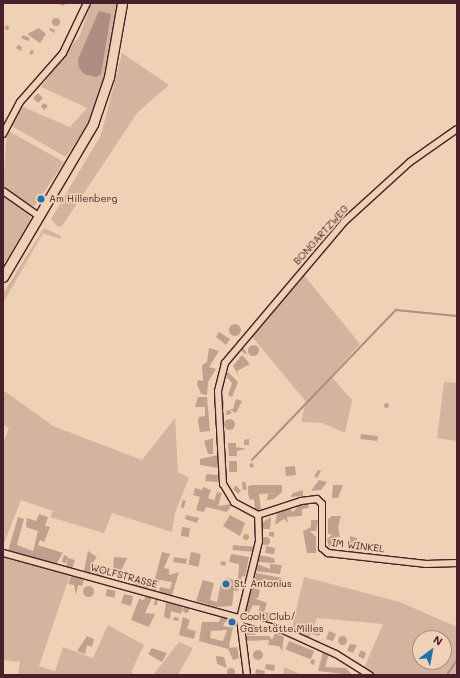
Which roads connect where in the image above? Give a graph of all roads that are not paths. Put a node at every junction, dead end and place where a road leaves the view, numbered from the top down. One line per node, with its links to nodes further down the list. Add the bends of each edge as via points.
1 (87, 3): 4 (street, via 63,53 20,102)
2 (122, 3): 6 (main road, via 116,49 100,106 75,160)
3 (457, 129): 8 (street, BONGARTZWEG, via 410,162 344,222 231,354 218,391 223,484 234,502)
4 (3, 133)
5 (3, 192): 6 (street)
6 (40, 218): 7 (main road)
7 (3, 277)
8 (258, 515): 10 (street, IM WINKEL, via 301,501 317,500 322,504 322,548 328,553 426,564); 11 (street, via 259,541)
9 (3, 553): 11 (street, WOLFSTRASSE)
10 (457, 563)
11 (240, 619): 12 (street); 13 (street, WOLFSTRASSE, via 283,630 336,654)
12 (247, 675)
13 (370, 675)

